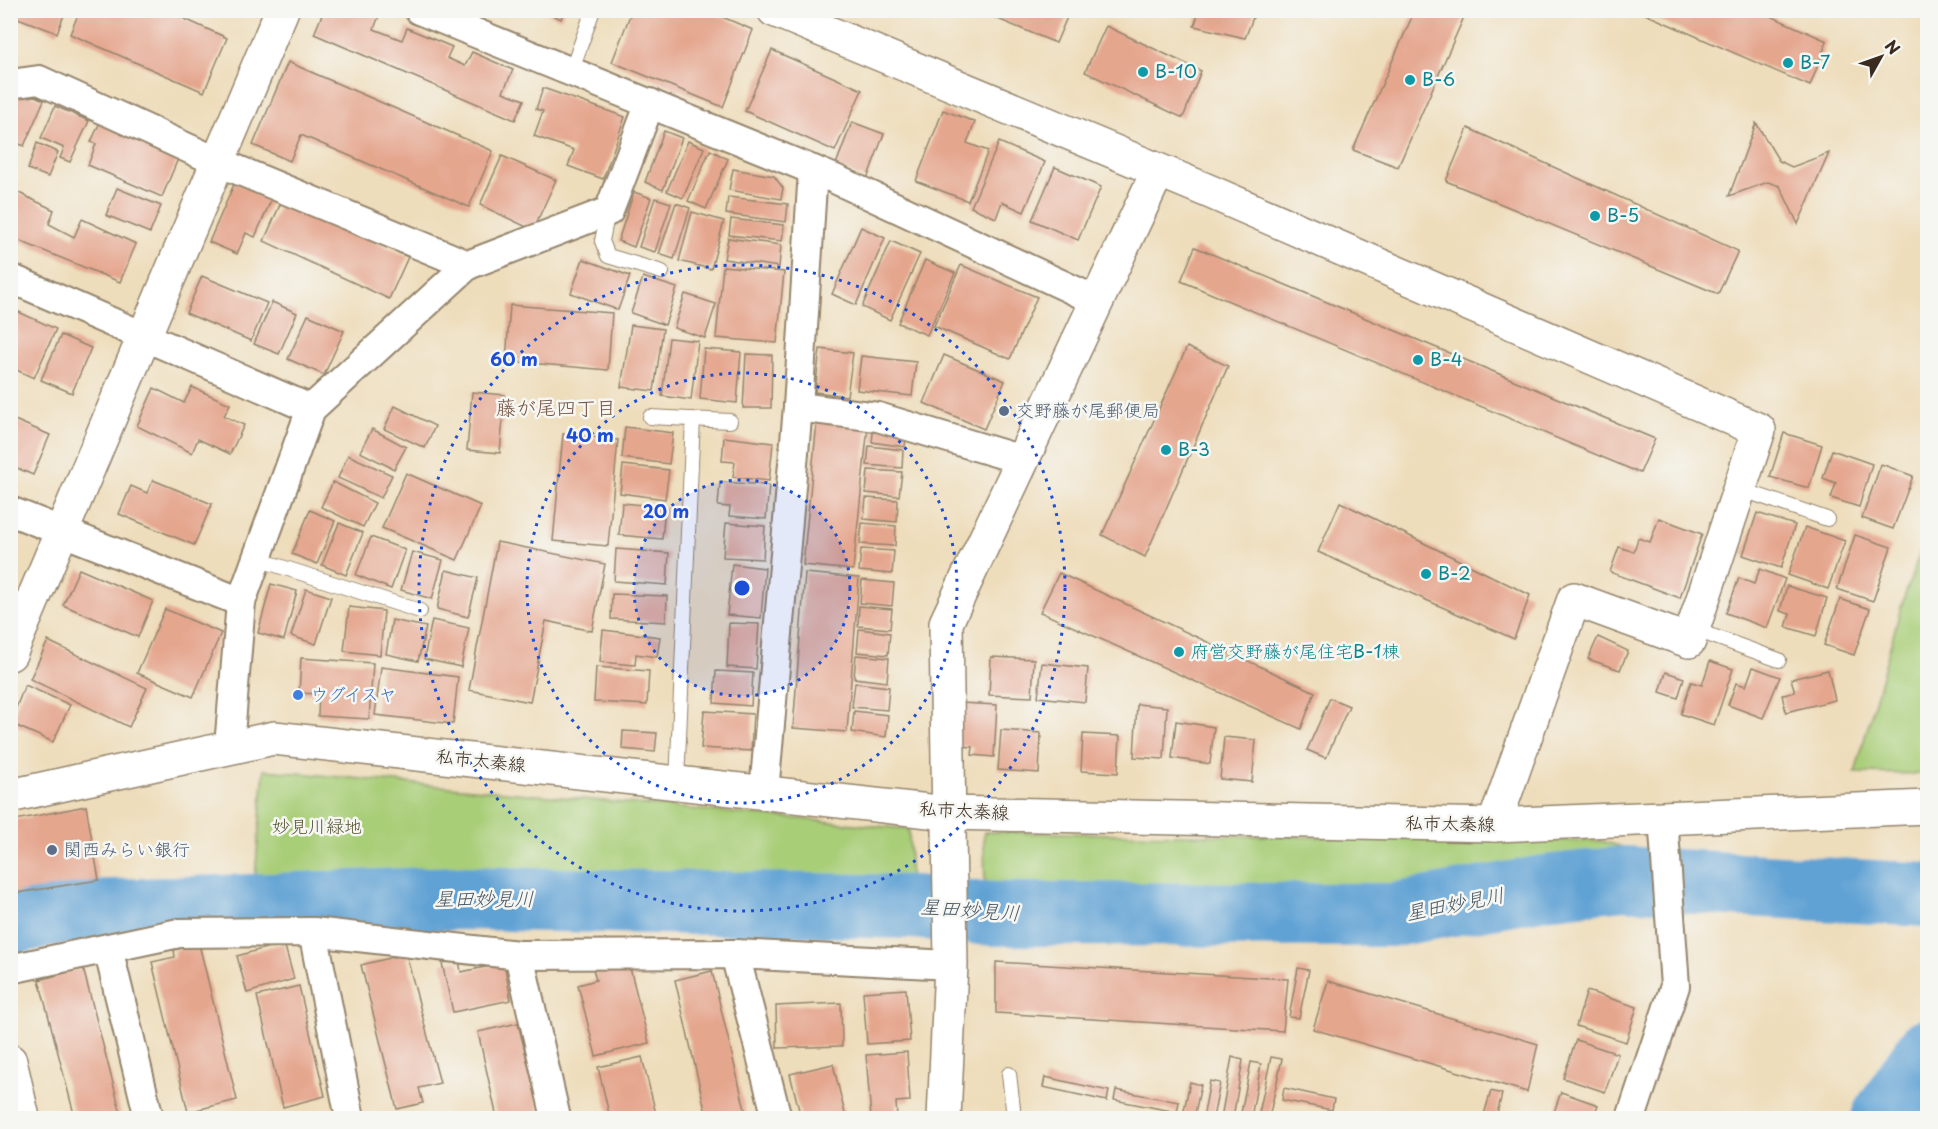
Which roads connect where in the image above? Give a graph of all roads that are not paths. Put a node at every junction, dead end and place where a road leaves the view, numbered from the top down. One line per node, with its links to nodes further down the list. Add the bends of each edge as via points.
1 (282, 10): 8 (street)
2 (419, 10): 5 (street)
3 (593, 10): 5 (lane)
4 (774, 10): 10 (street)
5 (571, 72): 7 (street)
6 (10, 84): 8 (street, via 39,80)
7 (650, 103): 9 (street); 11 (street)
8 (216, 161): 12 (street); 16 (street)
9 (813, 170): 15 (street); 17 (street)
10 (1158, 171): 15 (street); 23 (street, via 1759,430)
11 (609, 211): 12 (street); 13 (lane, via 602,241 608,256)
12 (468, 265): 18 (street)
13 (662, 272)
14 (10, 278): 16 (street)
15 (1097, 301): 22 (street)
16 (142, 336): 18 (street); 26 (street)
17 (798, 407): 22 (street, via 878,417); 35 (street)
18 (311, 409): 27 (street)
19 (650, 417): 20 (lane)
20 (693, 419): 21 (lane); 34 (lane)
21 (730, 421)
22 (1022, 460): 38 (street, via 946,623)
23 (1740, 489): 25 (lane); 30 (street)
24 (10, 511): 26 (street)
25 (1827, 519)
26 (63, 532): 28 (street); 31 (street)
27 (257, 559): 28 (street); 29 (lane)
28 (241, 602): 33 (street)
29 (420, 611)
30 (1693, 629): 32 (lane); 40 (street, via 1689,641 1574,599)
31 (10, 654)
32 (1779, 660)
33 (229, 747): 34 (street, 私市太秦線, via 274,738); 36 (street, 私市太秦線)
34 (677, 782): 35 (street, 私市太秦線)
35 (764, 792): 38 (street, 私市太秦線)
36 (10, 796)
37 (1928, 807): 39 (street, 私市太秦線)
38 (947, 813): 40 (street, 私市太秦線); 45 (street)
39 (1663, 816): 40 (street, 私市太秦線); 56 (street, via 1676,986)
40 (1494, 825)
41 (313, 932): 42 (street, via 179,933); 44 (street); 51 (street)
42 (108, 948): 46 (street); 50 (street)
43 (735, 954): 44 (street); 45 (street); 53 (street)
44 (519, 955): 52 (street)
45 (951, 965): 54 (street)
46 (10, 969)
47 (10, 1061): 49 (street)
48 (1009, 1074): 55 (lane)
49 (23, 1119)
50 (148, 1119)
51 (350, 1119)
52 (556, 1119)
53 (777, 1119)
54 (944, 1119)
55 (1012, 1119)
56 (1631, 1119)

